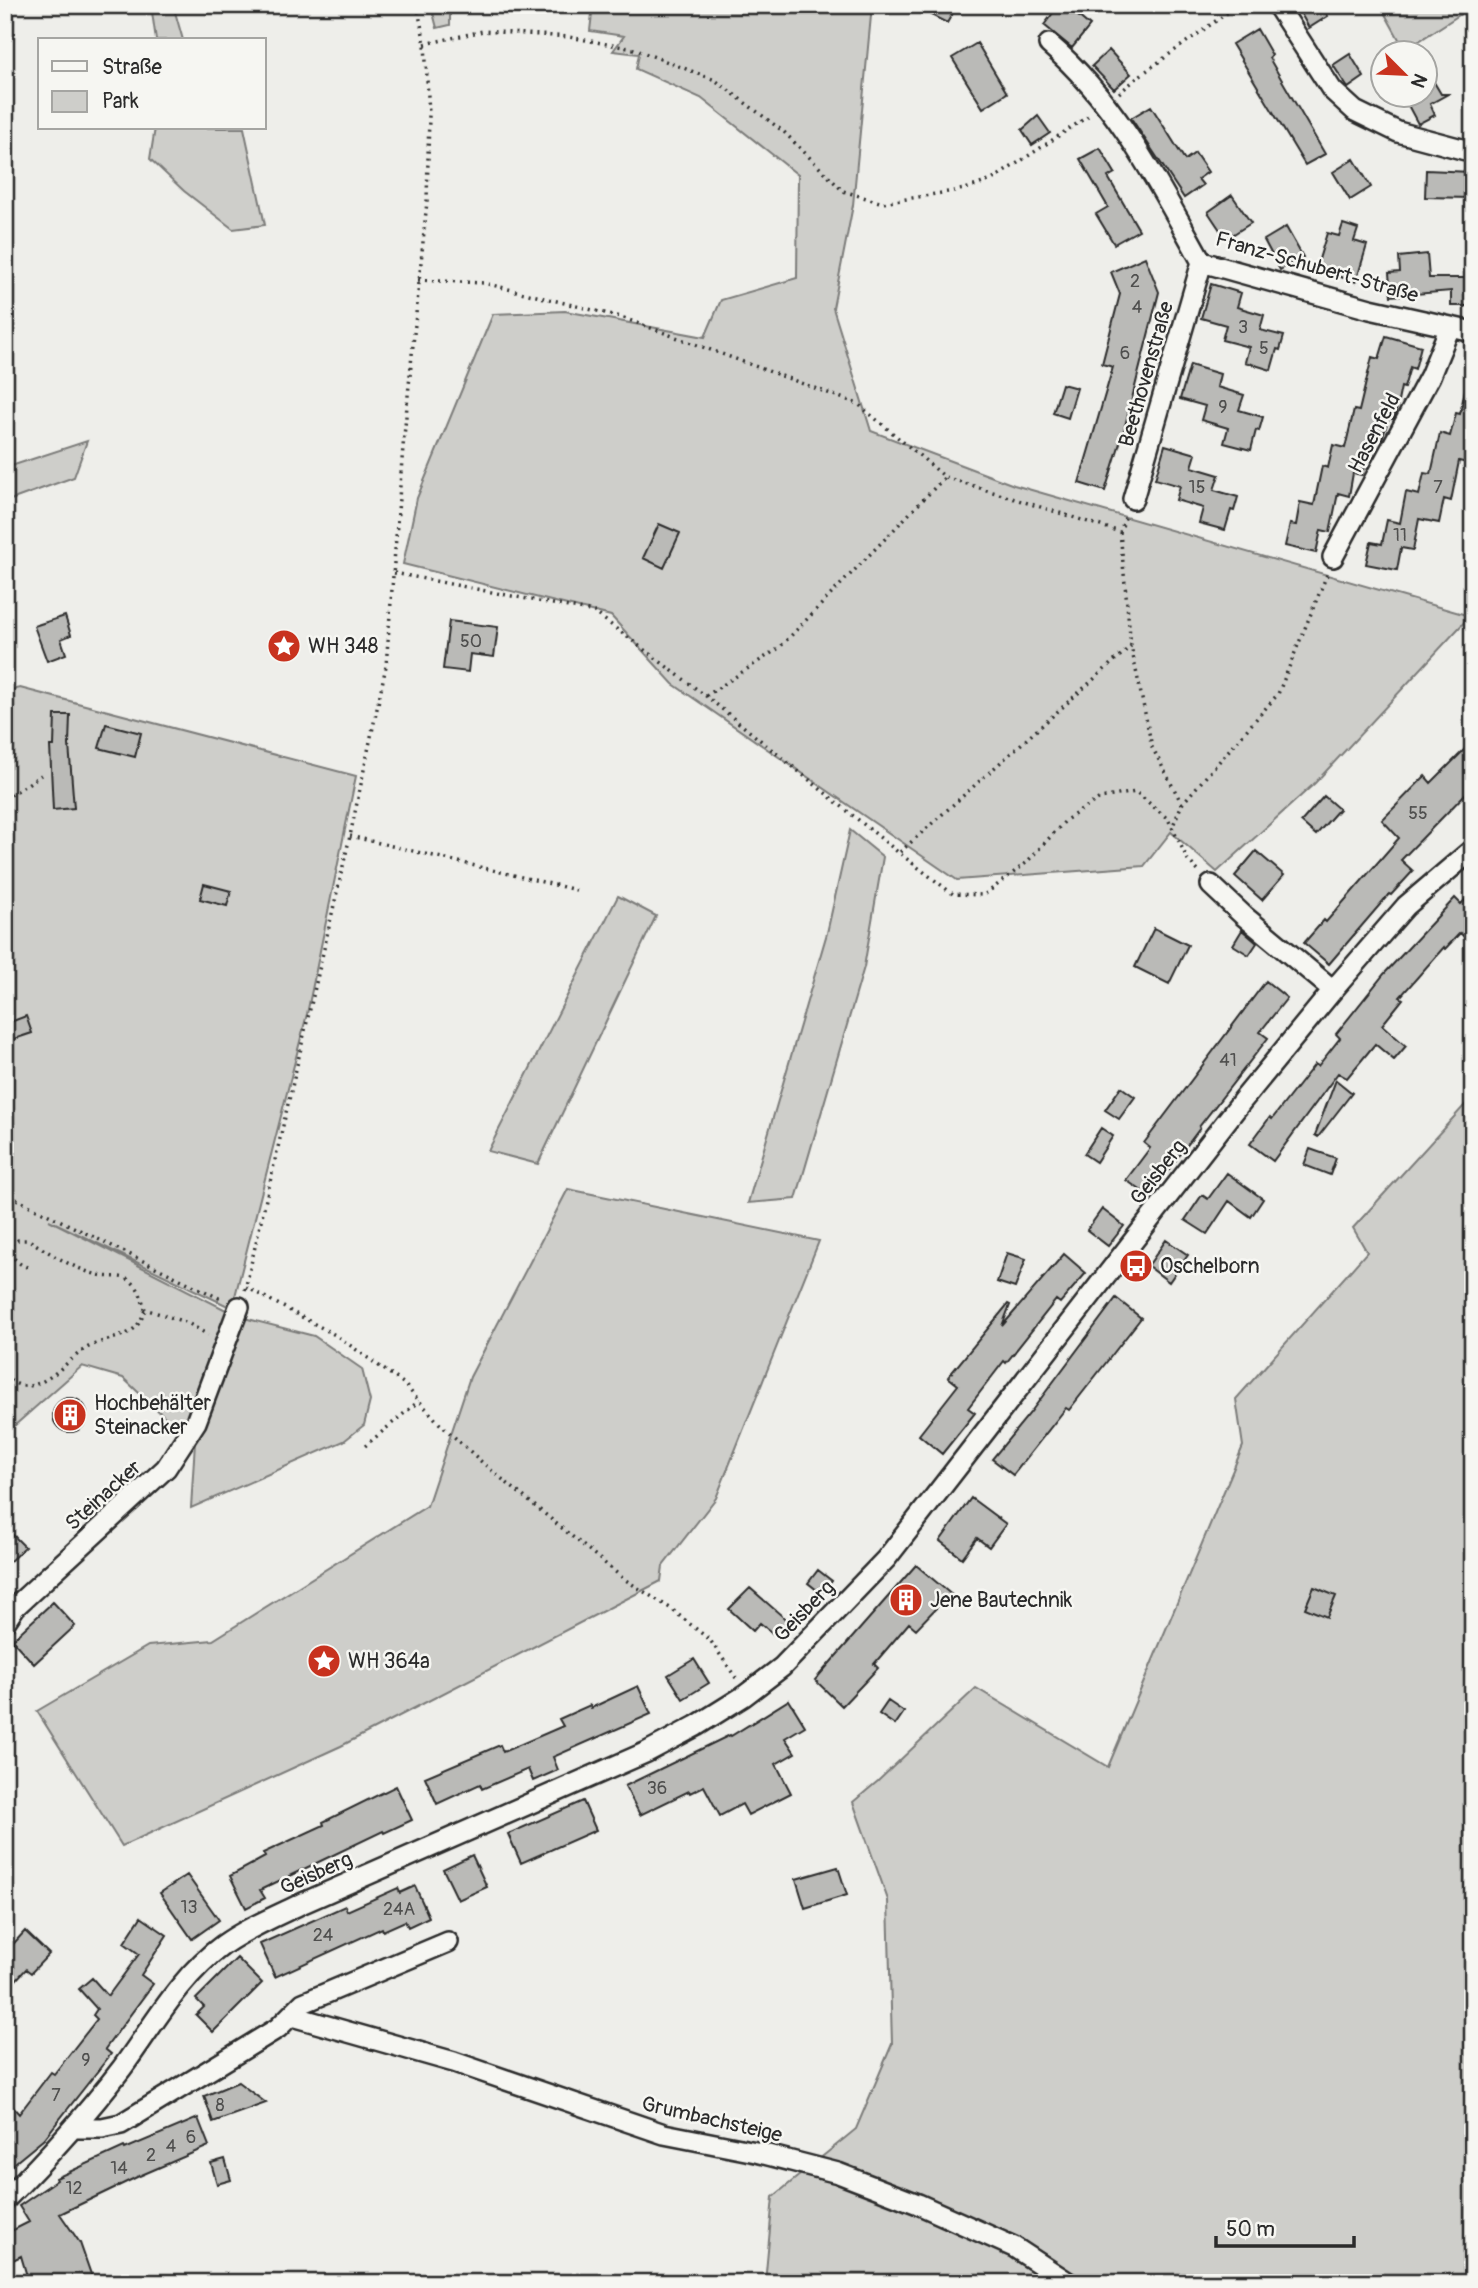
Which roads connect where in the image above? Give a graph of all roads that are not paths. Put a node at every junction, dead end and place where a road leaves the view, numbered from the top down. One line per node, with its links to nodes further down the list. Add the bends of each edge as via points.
1 (1277, 5): 3 (street, via 1332,90 1355,111 1398,132)
2 (1049, 44): 4 (street, Franz-Schubert-Straße, via 1106,103)
3 (1473, 152)
4 (1202, 262): 5 (street, Franz-Schubert-Straße); 7 (street, Beethovenstraße)
5 (1450, 327): 6 (street, Franz-Schubert-Straße); 8 (street, Hasenfeld, via 1430,376)
6 (1473, 332)
7 (1133, 499)
8 (1333, 557)
9 (1473, 849): 11 (street, Geisberg, via 1406,906)
10 (1211, 885): 11 (street)
11 (1333, 990): 16 (street, Geisberg, via 886,1559 782,1667 744,1696 647,1752 303,1903 223,1945 179,1989)
12 (239, 1307): 13 (street, Steinacker, via 196,1422 166,1468 15,1607)
13 (5, 1622)
14 (448, 1942): 15 (street, via 303,2003)
15 (292, 2015): 16 (street, via 121,2124); 18 (street, Grumbachsteige, via 454,2062 664,2134 838,2174 1014,2247)
16 (74, 2128): 17 (street, Geisberg)
17 (5, 2200)
18 (1069, 2283)

